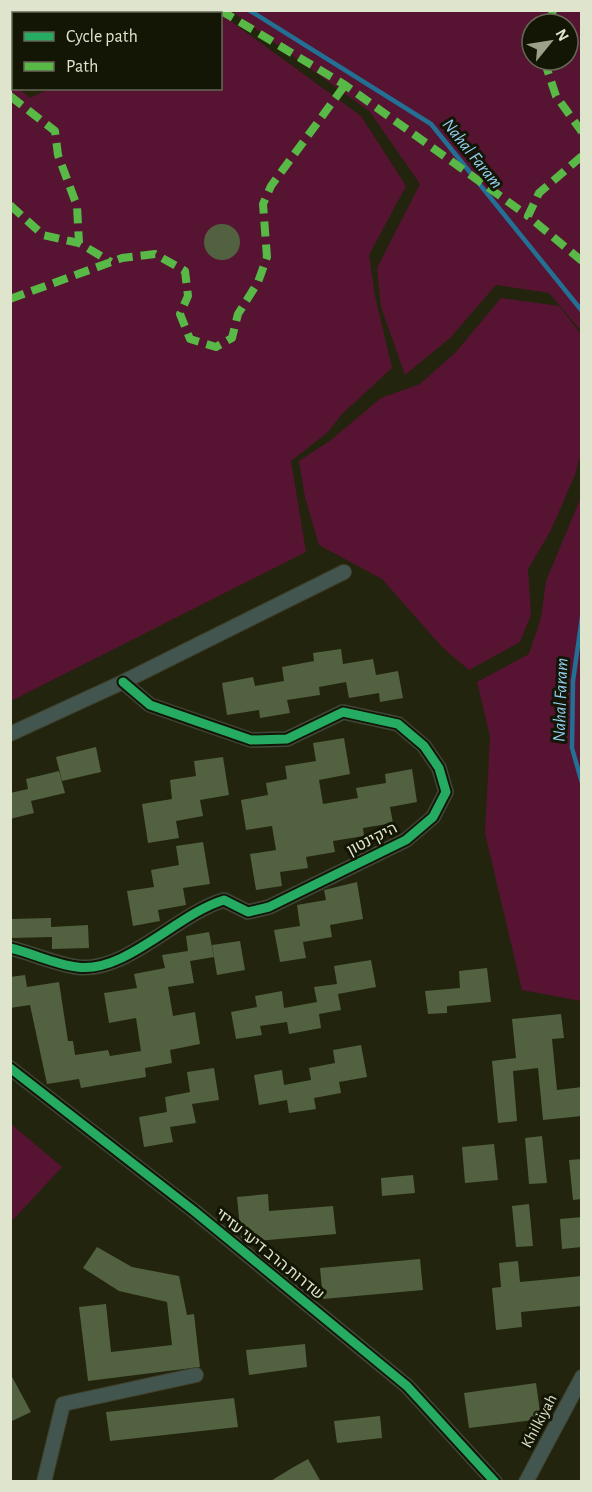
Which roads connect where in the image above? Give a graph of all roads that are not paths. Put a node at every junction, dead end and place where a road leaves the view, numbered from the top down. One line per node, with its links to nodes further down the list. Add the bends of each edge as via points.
1 (344, 572): 2 (street)
2 (123, 682): 3 (street); 4 (street, היקינטון, via 150,705 251,740 287,739 344,712 398,723 424,746 439,768 446,792 433,817 406,840 269,907 248,912 224,900 203,906 106,966 77,968)
3 (10, 734)
4 (10, 948)
5 (10, 1068): 9 (street, שדרות הרב דיעי עזיזי, via 185,1204 407,1386)
6 (196, 1375): 8 (street, via 63,1404)
7 (582, 1377): 10 (street, Khilkiyah)
8 (44, 1482)
9 (495, 1482)
10 (526, 1482)

